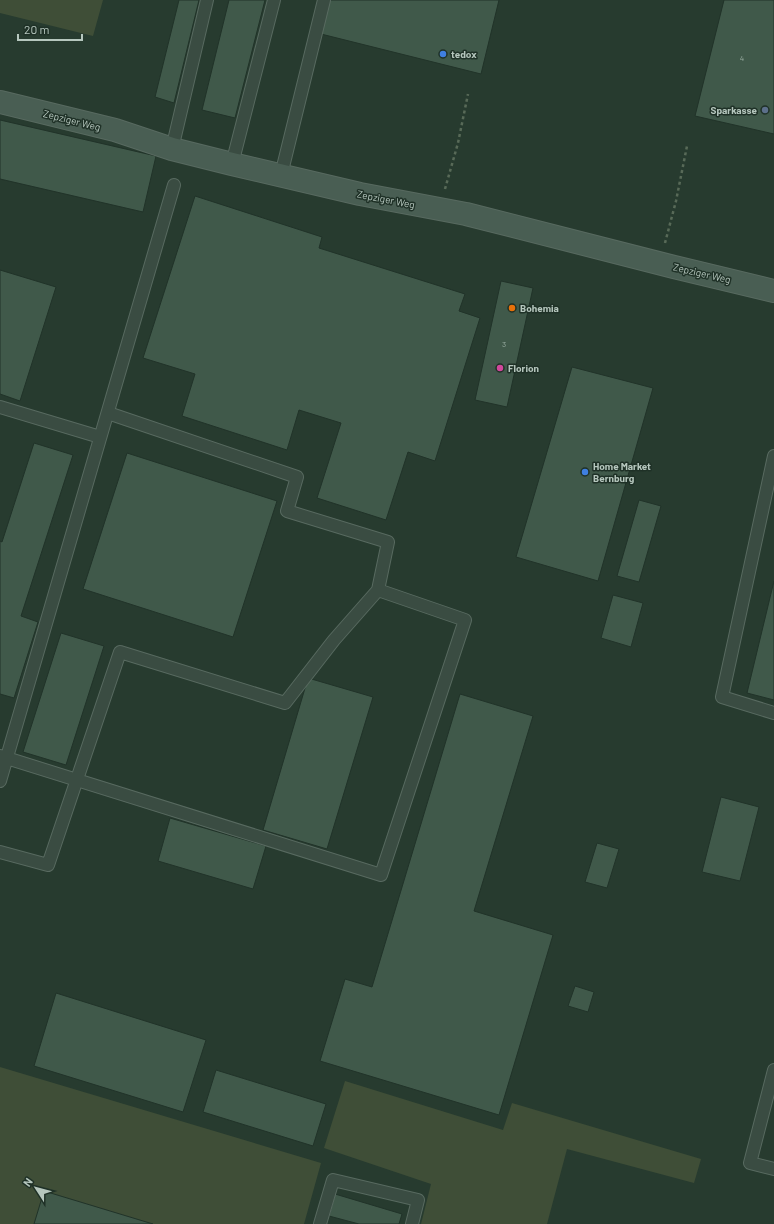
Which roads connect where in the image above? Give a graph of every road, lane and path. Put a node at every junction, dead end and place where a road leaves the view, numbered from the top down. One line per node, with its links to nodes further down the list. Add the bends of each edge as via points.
1 (207, 0): 7 (lane)
2 (274, 0): 8 (lane)
3 (324, 0): 9 (lane)
4 (468, 94): 11 (path)
5 (0, 102): 7 (street, Zepziger Weg, via 115,130)
6 (687, 146): 12 (path)
7 (172, 149): 8 (street, Zepziger Weg)
8 (232, 164): 9 (street, Zepziger Weg)
9 (281, 176): 11 (street, Zepziger Weg)
10 (174, 185): 15 (lane)
11 (440, 209): 12 (street, Zepziger Weg)
12 (660, 263): 13 (street, Zepziger Weg)
13 (774, 291)
14 (0, 407): 16 (lane)
15 (108, 413): 16 (lane); 18 (lane, via 297,477 287,511 388,542)
16 (100, 438): 20 (lane)
17 (774, 456): 19 (lane, via 722,697)
18 (378, 590): 21 (lane, via 334,640 285,703 120,652); 21 (lane, via 465,620 381,875)
19 (774, 713)
20 (3, 757): 21 (lane); 22 (lane)
21 (77, 780): 23 (lane, via 48,865)
22 (0, 781)
23 (0, 852)
24 (774, 1070): 25 (lane, via 750,1163)
25 (774, 1169)
26 (320, 1224): 27 (lane, via 333,1180 418,1200)
27 (412, 1224)

